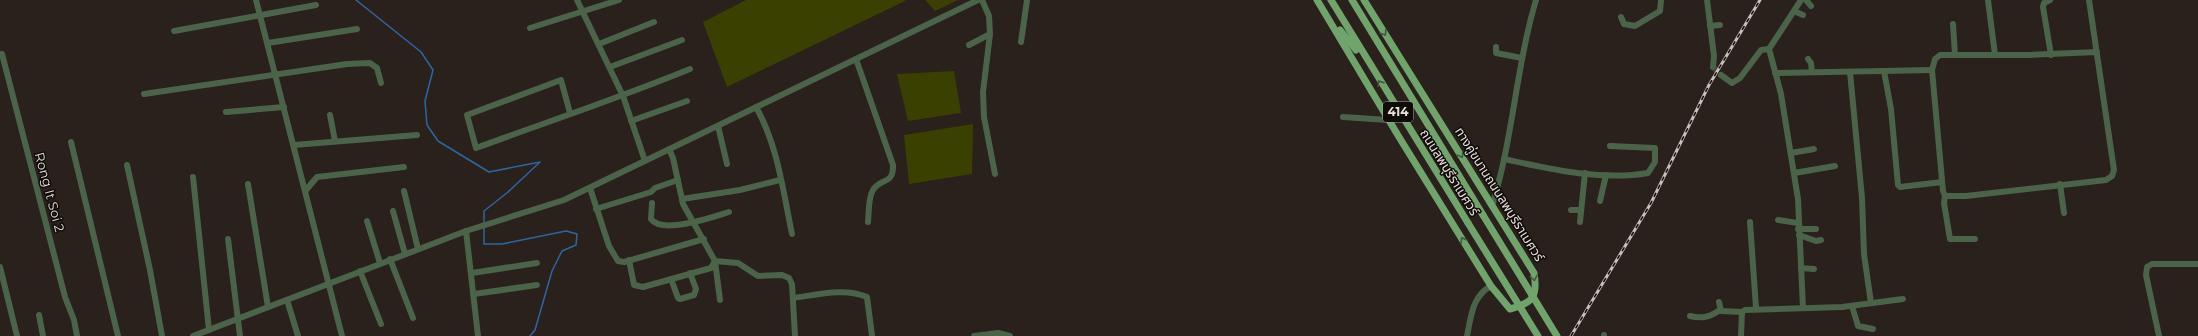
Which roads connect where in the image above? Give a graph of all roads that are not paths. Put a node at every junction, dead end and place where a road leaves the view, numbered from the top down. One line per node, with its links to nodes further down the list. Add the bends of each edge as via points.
1 (256, 0): 26 (street)
2 (577, 0): 24 (street)
3 (619, 0): 24 (street)
4 (978, 0): 50 (street)
5 (982, 0): 35 (street, via 989,16)
6 (1027, 0): 37 (street)
7 (1318, 0): 23 (main road, ทางคู่ขนานถนนลพบุรีราเมศวร์ / 414)
8 (1331, 0): 54 (main road, ถนนลพบุรีราเมศวร์ / 414)
9 (1352, 0): 48 (main road, ถนนลพบุรีราเมศวร์ / 414)
10 (1360, 0): 48 (main road)
11 (1364, 0): 107 (main road, ทางคู่ขนานถนนลพบุรีราเมศวร์ / 414, one-way to 107)
12 (1536, 0): 49 (street)
13 (1662, 0): 27 (street, via 1660,11 1635,26 1624,24)
14 (1707, 0): 31 (street)
15 (1801, 0): 22 (street)
16 (1806, 0): 21 (street)
17 (1988, 0): 47 (street)
18 (2050, 0): 45 (street, via 2043,7)
19 (2089, 0): 43 (street)
20 (316, 5): 26 (street)
21 (1811, 6)
22 (1794, 11): 25 (street); 42 (street)
23 (1325, 12): 54 (main road); 73 (main road, ทางคู่ขนานถนนลพบุรีราเมศวร์ / 414)
24 (582, 13): 32 (street); 39 (street)
25 (1803, 15)
26 (260, 16): 34 (street); 38 (street)
27 (1621, 17)
28 (654, 22): 39 (street)
29 (1953, 24): 46 (street)
30 (1720, 25): 31 (street)
31 (1710, 26): 53 (street)
32 (530, 28)
33 (357, 29): 38 (street)
34 (174, 30)
35 (990, 34): 40 (street); 92 (street, via 983,92 984,117)
36 (682, 40): 52 (street)
37 (1021, 42)
38 (268, 43): 62 (street)
39 (599, 44): 52 (street)
40 (969, 45)
41 (1496, 47): 49 (street, via 1496,52)
42 (1770, 49): 60 (street); 61 (street, via 1761,50 1740,78 1732,83)
43 (2097, 52): 45 (street); 99 (street, via 2114,170 2112,176 2106,180)
44 (2, 54): 168 (street, Rong It Soi 2)
45 (2051, 54): 47 (street)
46 (1955, 55): 47 (street); 56 (street, via 1940,55 1935,59)
47 (1995, 55)
48 (1386, 56): 182 (main road, ถนนลพบุรีราเมศวร์ / 414, bridge)
49 (1522, 58): 84 (street)
50 (856, 59): 68 (street); 117 (street, via 893,165 889,180 873,189 870,195)
51 (1808, 59): 58 (street)
52 (610, 67): 65 (street)
53 (1713, 67)
54 (1371, 68): 181 (main road, ถนนลพบุรีราเมศวร์ / 414, one-way to 54, bridge)
55 (690, 69): 65 (street)
56 (1932, 70): 57 (street); 97 (street)
57 (1884, 71): 59 (street); 97 (street, via 1891,109 1898,185 1900,187)
58 (1812, 72): 59 (street); 60 (street)
59 (1850, 72): 152 (street, via 1862,198 1864,254)
60 (1775, 73): 83 (street)
61 (1721, 75)
62 (276, 76): 63 (street, via 347,64 370,63 377,68); 64 (street); 67 (street)
63 (380, 83)
64 (144, 94)
65 (623, 96): 70 (street); 74 (street)
66 (687, 101): 74 (street)
67 (284, 107): 69 (street); 79 (street)
68 (756, 108): 75 (street); 96 (street, via 770,136)
69 (226, 112)
70 (570, 113): 70 (street, via 561,80 467,115 476,148)
71 (330, 115): 77 (street)
72 (1343, 117): 73 (street)
73 (1388, 120): 145 (main road, ทางคู่ขนานถนนลพบุรีราเมศวร์ / 414, one-way to 73)
74 (631, 121): 85 (street)
75 (718, 126): 82 (street); 86 (street)
76 (417, 136): 77 (street)
77 (335, 141): 79 (street)
78 (71, 142): 169 (street)
79 (294, 145): 101 (street)
80 (1610, 146): 93 (street, via 1655,148 1655,162 1648,173)
81 (1814, 149): 83 (street)
82 (669, 150): 85 (street); 95 (street)
83 (1791, 153): 91 (street)
84 (1504, 159): 90 (street); 107 (street)
85 (645, 161): 100 (street)
86 (727, 164)
87 (127, 165): 170 (street)
88 (1835, 166): 91 (street)
89 (404, 167): 101 (street, via 317,177)
90 (1585, 173): 93 (street); 110 (street)
91 (1794, 173): 120 (street, via 1798,199)
92 (995, 174)
93 (1606, 175): 105 (street)
94 (193, 177): 165 (street)
95 (678, 180): 104 (street); 108 (street, via 655,188 651,192)
96 (780, 180): 104 (street, via 740,190); 123 (street)
97 (1942, 182): 103 (street)
98 (248, 184): 154 (street)
99 (2060, 184): 103 (street, via 1966,196); 113 (street)
100 (590, 188): 108 (street); 122 (street, via 564,200)
101 (306, 190): 143 (street)
102 (404, 191): 128 (street)
103 (1945, 196): 126 (street, via 1950,239)
104 (682, 199): 116 (street)
105 (1600, 201)
106 (652, 203): 116 (street, via 651,219 657,224 671,226)
107 (1492, 206): 145 (main road, ทางคู่ขนานถนนลพบุรีราเมศวร์ / 414, one-way to 145, via 1534,273 1536,284 1535,292 1526,305 1510,309)
108 (596, 209): 131 (street, via 616,260)
109 (1571, 210): 110 (street)
110 (1582, 210): 118 (street)
111 (393, 211): 129 (street)
112 (729, 212): 116 (street)
113 (2064, 213)
114 (1778, 220): 120 (street)
115 (367, 221): 133 (street)
116 (695, 222): 125 (street)
117 (868, 222)
118 (1580, 222)
119 (1750, 222): 155 (street)
120 (1798, 229): 121 (street); 127 (street, via 1816,241); 137 (street)
121 (1816, 229)
122 (466, 231): 128 (street); 140 (street)
123 (792, 234)
124 (228, 239): 162 (street)
125 (704, 239): 131 (street); 132 (street)
126 (1975, 239)
127 (1821, 240)
128 (418, 249): 129 (street)
129 (405, 254): 130 (street)
130 (390, 259): 133 (street); 161 (street)
131 (629, 260): 142 (street, via 632,279 636,286 648,286)
132 (715, 261): 141 (street, via 711,268); 147 (street, via 738,263 758,276 782,275 789,278); 150 (street)
133 (380, 263): 139 (street)
134 (537, 263): 140 (street)
135 (2198, 264): 184 (street, via 2147,266 2146,275)
136 (0, 267): 166 (street)
137 (1801, 268): 138 (street); 156 (street)
138 (1814, 269)
139 (360, 271): 143 (street); 163 (street)
140 (472, 273): 146 (street)
141 (690, 273): 142 (street); 142 (street, via 696,289 692,296 678,298)
142 (671, 279)
143 (328, 282): 149 (street); 174 (street)
144 (538, 285): 146 (street)
145 (1491, 286): 180 (street, via 1483,290 1477,298)
146 (474, 294): 175 (street)
147 (793, 298): 176 (street); 177 (street, via 840,292 867,297)
148 (1903, 299): 152 (street)
149 (288, 300): 154 (street); 173 (street)
150 (720, 300)
151 (1719, 302): 157 (street)
152 (1871, 303): 153 (street)
153 (1852, 306): 156 (street); 164 (street, via 1858,326)
154 (268, 307): 162 (street)
155 (1756, 308): 156 (street); 158 (street)
156 (1803, 308)
157 (1720, 310): 158 (street); 160 (street, via 1703,318)
158 (1742, 312): 183 (street)
159 (39, 315): 167 (street)
160 (1690, 316)
161 (413, 318)
162 (238, 320): 165 (street); 172 (street)
163 (381, 324)
164 (1873, 329)
165 (209, 330): 171 (street)
166 (17, 336)
167 (44, 336)
168 (77, 336)
169 (118, 336)
170 (162, 336)
171 (193, 336)
172 (240, 336)
173 (298, 336)
174 (342, 336)
175 (478, 336)
176 (795, 336)
177 (872, 336)
178 (974, 336): 179 (street, via 998,332)
179 (1010, 336)
180 (1467, 336)
181 (1538, 336)
182 (1557, 336)
183 (1741, 336)
184 (2159, 336)

